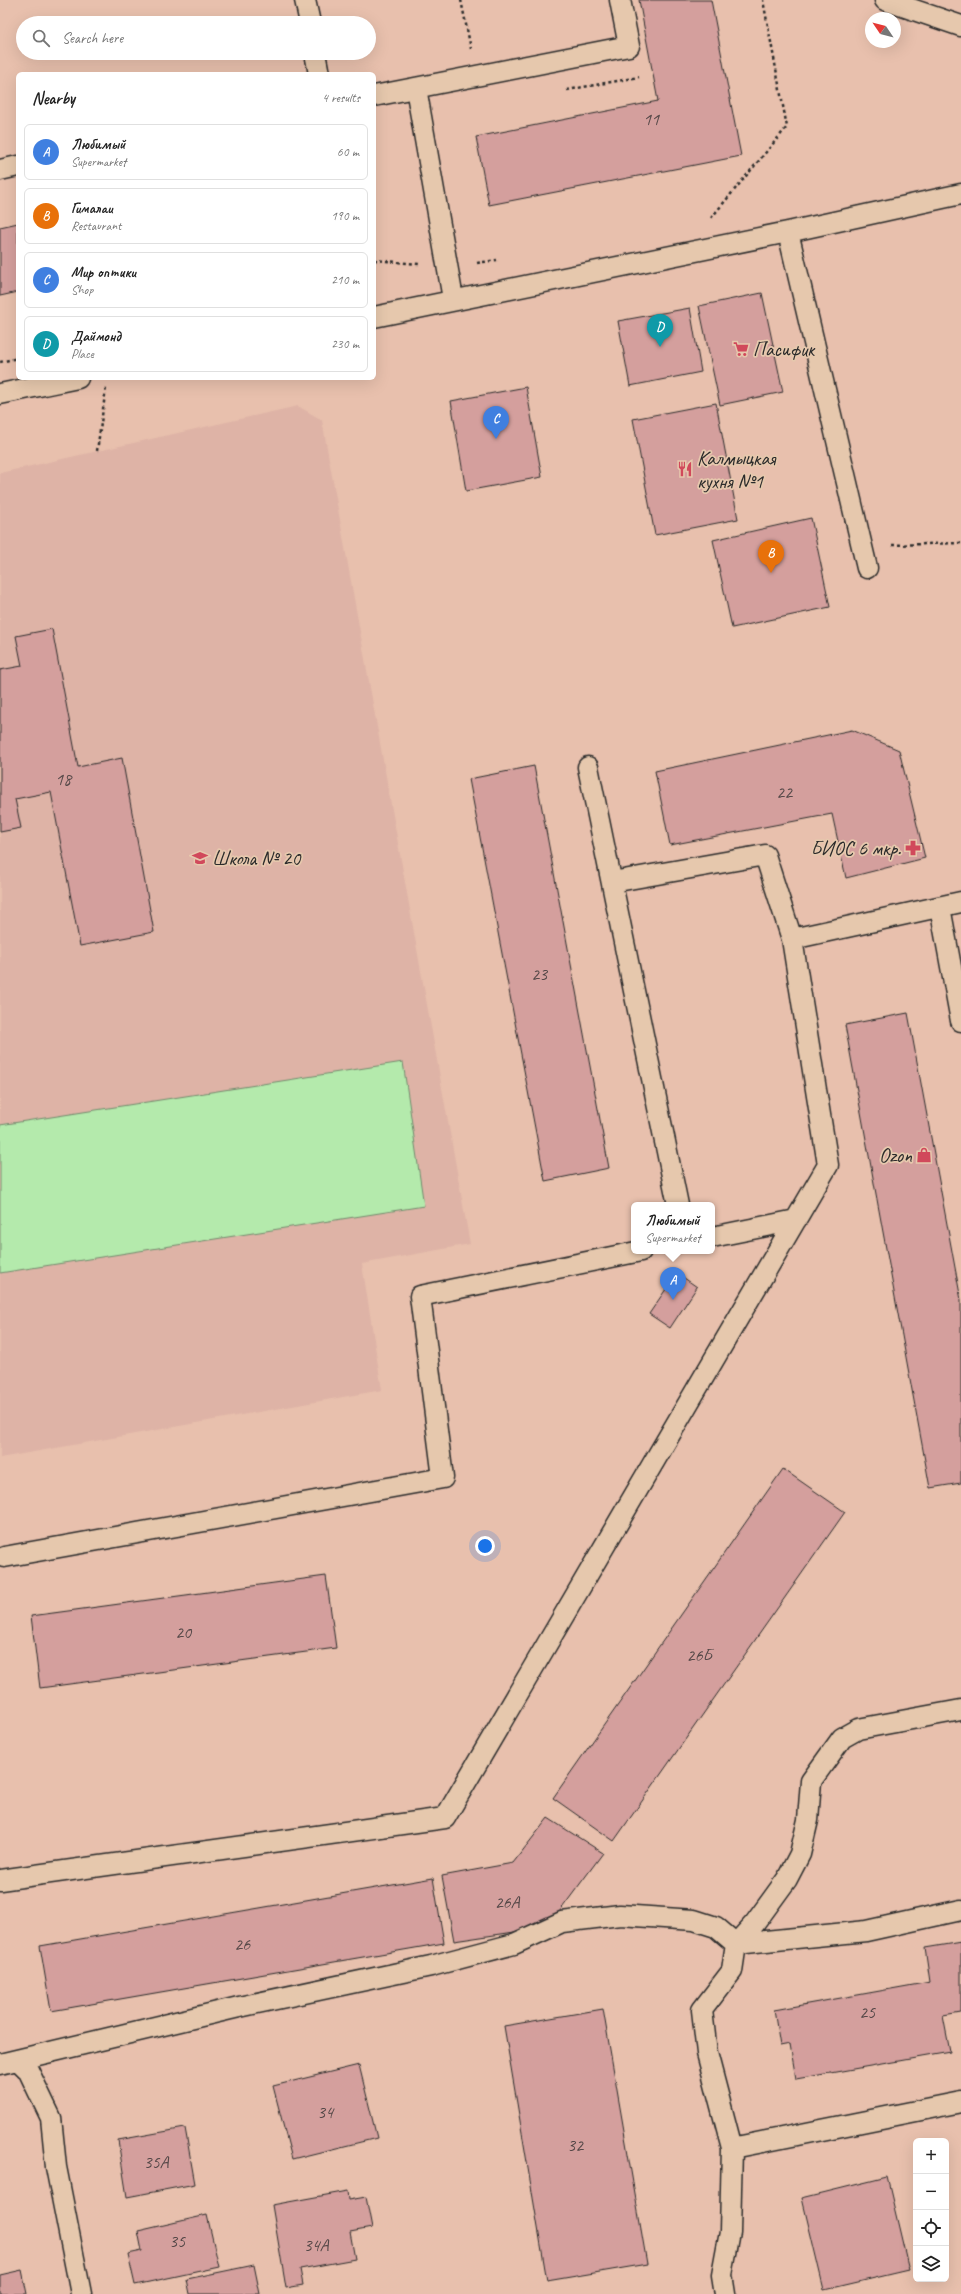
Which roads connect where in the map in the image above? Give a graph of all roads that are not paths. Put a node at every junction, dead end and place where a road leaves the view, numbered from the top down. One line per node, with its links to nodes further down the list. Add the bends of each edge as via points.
1 (305, 0): 4 (lane)
2 (620, 0): 8 (lane, via 629,46)
3 (885, 0): 5 (lane)
4 (308, 16)
5 (961, 26)
6 (316, 60): 7 (lane)
7 (319, 72)
8 (416, 88): 9 (lane); 14 (lane)
9 (376, 96)
10 (16, 166): 11 (lane)
11 (0, 170)
12 (961, 194): 13 (lane)
13 (788, 232): 14 (lane); 18 (lane)
14 (453, 299): 15 (lane)
15 (376, 317)
16 (68, 380): 17 (lane)
17 (0, 394)
18 (867, 568)
19 (588, 767): 20 (lane)
20 (612, 882): 23 (lane, via 765,855); 25 (lane)
21 (961, 902): 22 (lane)
22 (940, 906): 23 (lane); 24 (lane)
23 (792, 939): 26 (lane, via 828,1164)
24 (961, 1021)
25 (677, 1202)
26 (796, 1220): 27 (lane); 31 (lane, via 444,1818)
27 (715, 1236)
28 (631, 1253): 29 (lane, via 420,1296 443,1478)
29 (4, 1556)
30 (961, 1710): 33 (lane, via 858,1729 842,1738 811,1781 808,1820 800,1854 787,1879)
31 (0, 1878)
32 (961, 1910): 33 (lane, via 866,1931)
33 (736, 1944): 34 (lane, via 716,1927 694,1920 620,1914 562,1922 514,1944 438,1964 239,2007); 36 (lane, via 732,1971 702,2010 707,2053)
34 (9, 2062): 37 (lane, via 28,2070 52,2118 56,2167)
35 (961, 2102): 36 (lane)
36 (732, 2148): 38 (lane, via 730,2232 722,2275)
37 (81, 2294)
38 (726, 2294)

